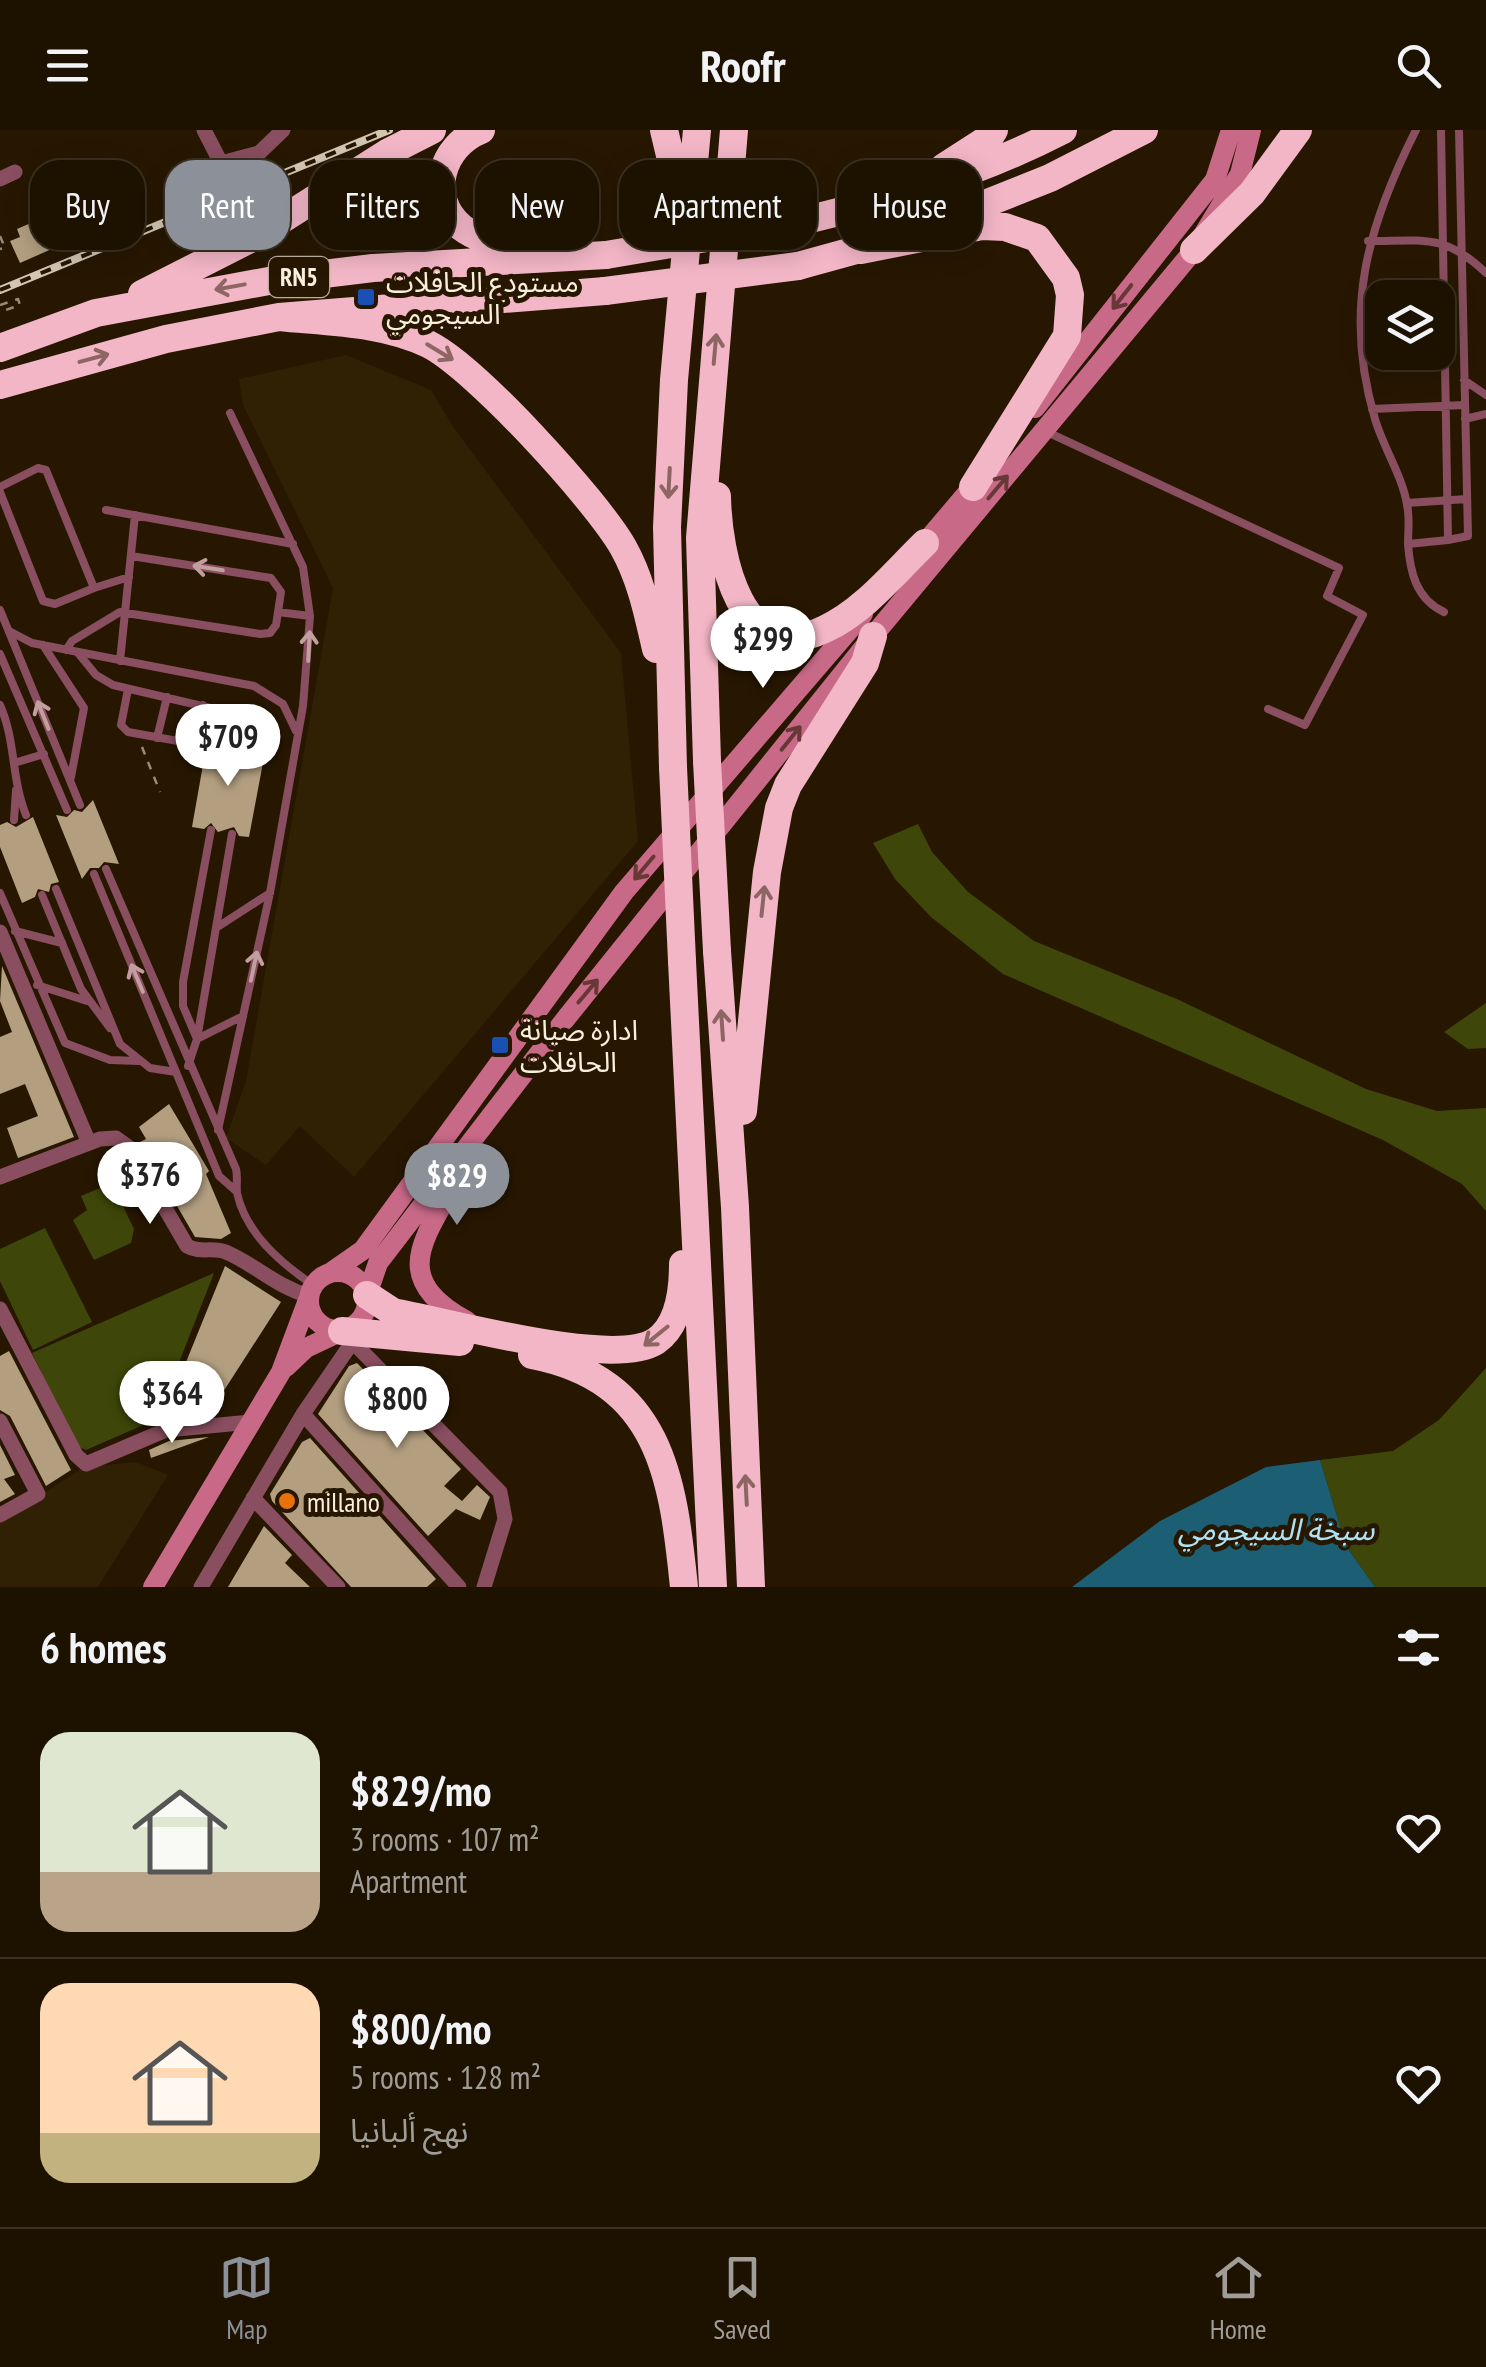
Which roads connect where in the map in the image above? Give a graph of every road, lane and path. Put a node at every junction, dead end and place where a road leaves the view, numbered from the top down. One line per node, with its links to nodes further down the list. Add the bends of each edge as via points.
1 (204, 130): 2 (street, via 221,162 259,153)
2 (284, 130)
3 (432, 130): 36 (highway, via 243,244)
4 (481, 130): 32 (highway, via 454,147 444,163 441,181 451,216 481,238)
5 (664, 130): 17 (highway)
6 (698, 130): 18 (highway)
7 (738, 130): 41 (highway, one-way to 7)
8 (994, 130): 19 (highway)
9 (1063, 130): 20 (highway, RN5)
10 (1144, 130): 21 (highway, RN5)
11 (1231, 130): 50 (main road, one-way to 50, via 1215,180)
12 (1251, 130): 31 (main road, via 1240,174)
13 (1298, 130): 31 (highway, via 1252,193)
14 (1416, 130): 25 (lane)
15 (1441, 130): 26 (lane)
16 (1459, 130): 28 (lane)
17 (671, 160)
18 (695, 160)
19 (956, 160)
20 (982, 166)
21 (982, 204)
22 (837, 212): 32 (highway, RN5, bridge, via 606,255)
23 (982, 226): 50 (highway, via 1037,238 1066,278 1070,295 1067,336)
24 (0, 236): 27 (path)
25 (1368, 241): 26 (lane); 45 (lane, via 1358,331)
26 (1443, 241): 28 (lane); 43 (lane)
27 (0, 249)
28 (1462, 249): 33 (lane); 39 (lane)
29 (686, 250): 82 (highway, one-way to 82, via 667,528)
30 (861, 250): 37 (highway, RN5, bridge, via 798,266 604,290)
31 (1194, 250): 49 (main road)
32 (549, 259): 36 (highway, RN5, one-way to 36, via 323,273)
33 (1486, 273)
34 (0, 305): 35 (path, via 18,299 20,305)
35 (0, 312)
36 (96, 314): 38 (highway, RN5)
37 (278, 317): 40 (highway, RN5, one-way to 37); 82 (highway, one-way to 82, via 407,335 478,380 620,544 643,594)
38 (0, 348)
39 (1464, 380): 42 (lane); 44 (lane)
40 (0, 384)
41 (711, 392): 58 (highway, via 721,540 732,586 759,626 803,638 825,630); 124 (highway, one-way to 41, bridge, via 700,538)
42 (1486, 395)
43 (1446, 405): 44 (lane); 45 (lane); 52 (lane)
44 (1465, 405): 48 (lane)
45 (1372, 409): 54 (lane)
46 (230, 413): 59 (lane)
47 (1486, 414): 48 (lane)
48 (1465, 419): 53 (lane)
49 (1045, 432): 70 (main road, one-way to 49); 80 (lane, via 1339,568 1327,596 1363,615 1305,725)
50 (973, 487): 58 (main road)
51 (0, 490): 63 (lane, via 43,601 56,604); 63 (lane, via 38,468 46,470)
52 (1448, 498): 53 (lane); 54 (lane); 57 (lane)
53 (1467, 499): 57 (lane, via 1468,536)
54 (1408, 503): 60 (lane)
55 (106, 510): 56 (lane)
56 (136, 515): 59 (lane); 61 (lane)
57 (1448, 540): 60 (lane)
58 (925, 543): 125 (main road, one-way to 125, via 624,892 364,1250)
59 (293, 544): 68 (lane, via 307,579)
60 (1408, 544): 67 (lane, via 1416,586)
61 (131, 556): 62 (lane); 66 (lane, one-way to 61, via 280,587 271,578)
62 (129, 577): 63 (lane); 65 (lane)
63 (94, 588)
64 (0, 610): 69 (lane)
65 (125, 612): 66 (lane, via 266,634); 72 (lane); 75 (lane)
66 (278, 612): 68 (lane)
67 (1444, 612)
68 (310, 616): 84 (lane, one-way to 68)
69 (8, 631): 71 (lane); 90 (lane, one-way to 69)
70 (873, 636): 118 (main road, one-way to 70); 124 (highway, one-way to 70, via 773,830 788,785 864,664)
71 (43, 646): 72 (lane); 90 (lane, via 84,708)
72 (66, 650): 73 (lane)
73 (78, 652): 75 (lane); 76 (lane, via 96,675)
74 (0, 654): 88 (lane)
75 (120, 660): 84 (lane, via 265,690 290,713)
76 (128, 688): 77 (lane); 83 (lane, via 122,725)
77 (167, 697): 78 (lane); 85 (lane)
78 (203, 705): 81 (lane); 85 (lane, via 192,741)
79 (1, 709): 89 (lane)
80 (1268, 709)
81 (222, 710): 86 (lane, via 230,726); 87 (lane, via 245,720)
82 (672, 718): 121 (highway, bridge)
83 (141, 734): 85 (lane); 92 (path)
84 (298, 735): 103 (lane)
85 (158, 738)
86 (228, 746)
87 (246, 749)
88 (44, 754): 89 (lane); 94 (lane)
89 (14, 763): 91 (lane)
90 (70, 782): 93 (lane)
91 (16, 790): 95 (lane); 96 (lane)
92 (160, 792)
93 (80, 805)
94 (67, 810)
95 (26, 815)
96 (14, 820)
97 (212, 830): 113 (lane, via 183,982 183,1006)
98 (232, 834): 105 (lane)
99 (106, 869): 112 (lane)
100 (94, 874): 114 (lane, one-way to 100)
101 (56, 890): 111 (lane)
102 (0, 893): 106 (lane)
103 (270, 893): 105 (lane); 110 (lane, one-way to 103)
104 (42, 894): 107 (lane)
105 (216, 928): 113 (lane)
106 (8, 931): 107 (lane); 108 (lane); 120 (street)
107 (62, 943): 109 (lane)
108 (38, 984): 109 (lane); 115 (lane, via 71,1048)
109 (87, 1001): 111 (lane)
110 (243, 1016): 113 (lane); 119 (lane)
111 (114, 1032): 115 (lane)
112 (175, 1036): 114 (lane); 116 (lane)
113 (197, 1039): 116 (lane)
114 (163, 1041): 117 (lane)
115 (138, 1062): 117 (lane)
116 (188, 1066): 119 (lane)
117 (176, 1072): 123 (lane, via 219,1176)
118 (484, 1125): 126 (main road, via 378,1264); 128 (main road, via 418,1269 428,1292)
119 (218, 1130): 123 (lane, via 236,1169)
120 (89, 1143): 122 (street); 125 (street, via 108,1137 130,1148 188,1246 225,1251 271,1282)
121 (692, 1144): 128 (highway, one-way to 128, via 684,1169 682,1295 658,1340 606,1353); 142 (highway)
122 (1, 1173)
123 (236, 1191): 125 (lane, via 268,1248)
124 (735, 1207): 143 (highway, one-way to 124)
125 (315, 1289): 126 (main road, via 349,1274); 129 (main road, via 318,1324); 130 (main road)
126 (367, 1295): 128 (highway, via 393,1312); 129 (main road)
127 (0, 1309): 133 (street, via 86,1464 166,1430)
128 (478, 1327)
129 (347, 1337): 130 (main road, via 306,1348); 131 (street); 140 (street, via 500,1492 505,1519); 141 (highway, via 411,1335 544,1358 590,1376 623,1400 662,1456 673,1490)
130 (281, 1372): 133 (main road)
131 (303, 1414): 134 (street); 139 (street)
132 (0, 1421): 135 (street, via 38,1494)
133 (251, 1422): 137 (main road)
134 (253, 1498): 136 (street); 138 (street)
135 (0, 1514)
136 (204, 1586)
137 (153, 1587)
138 (338, 1587)
139 (460, 1587)
140 (484, 1587)
141 (684, 1587)
142 (713, 1587)
143 (750, 1587)

